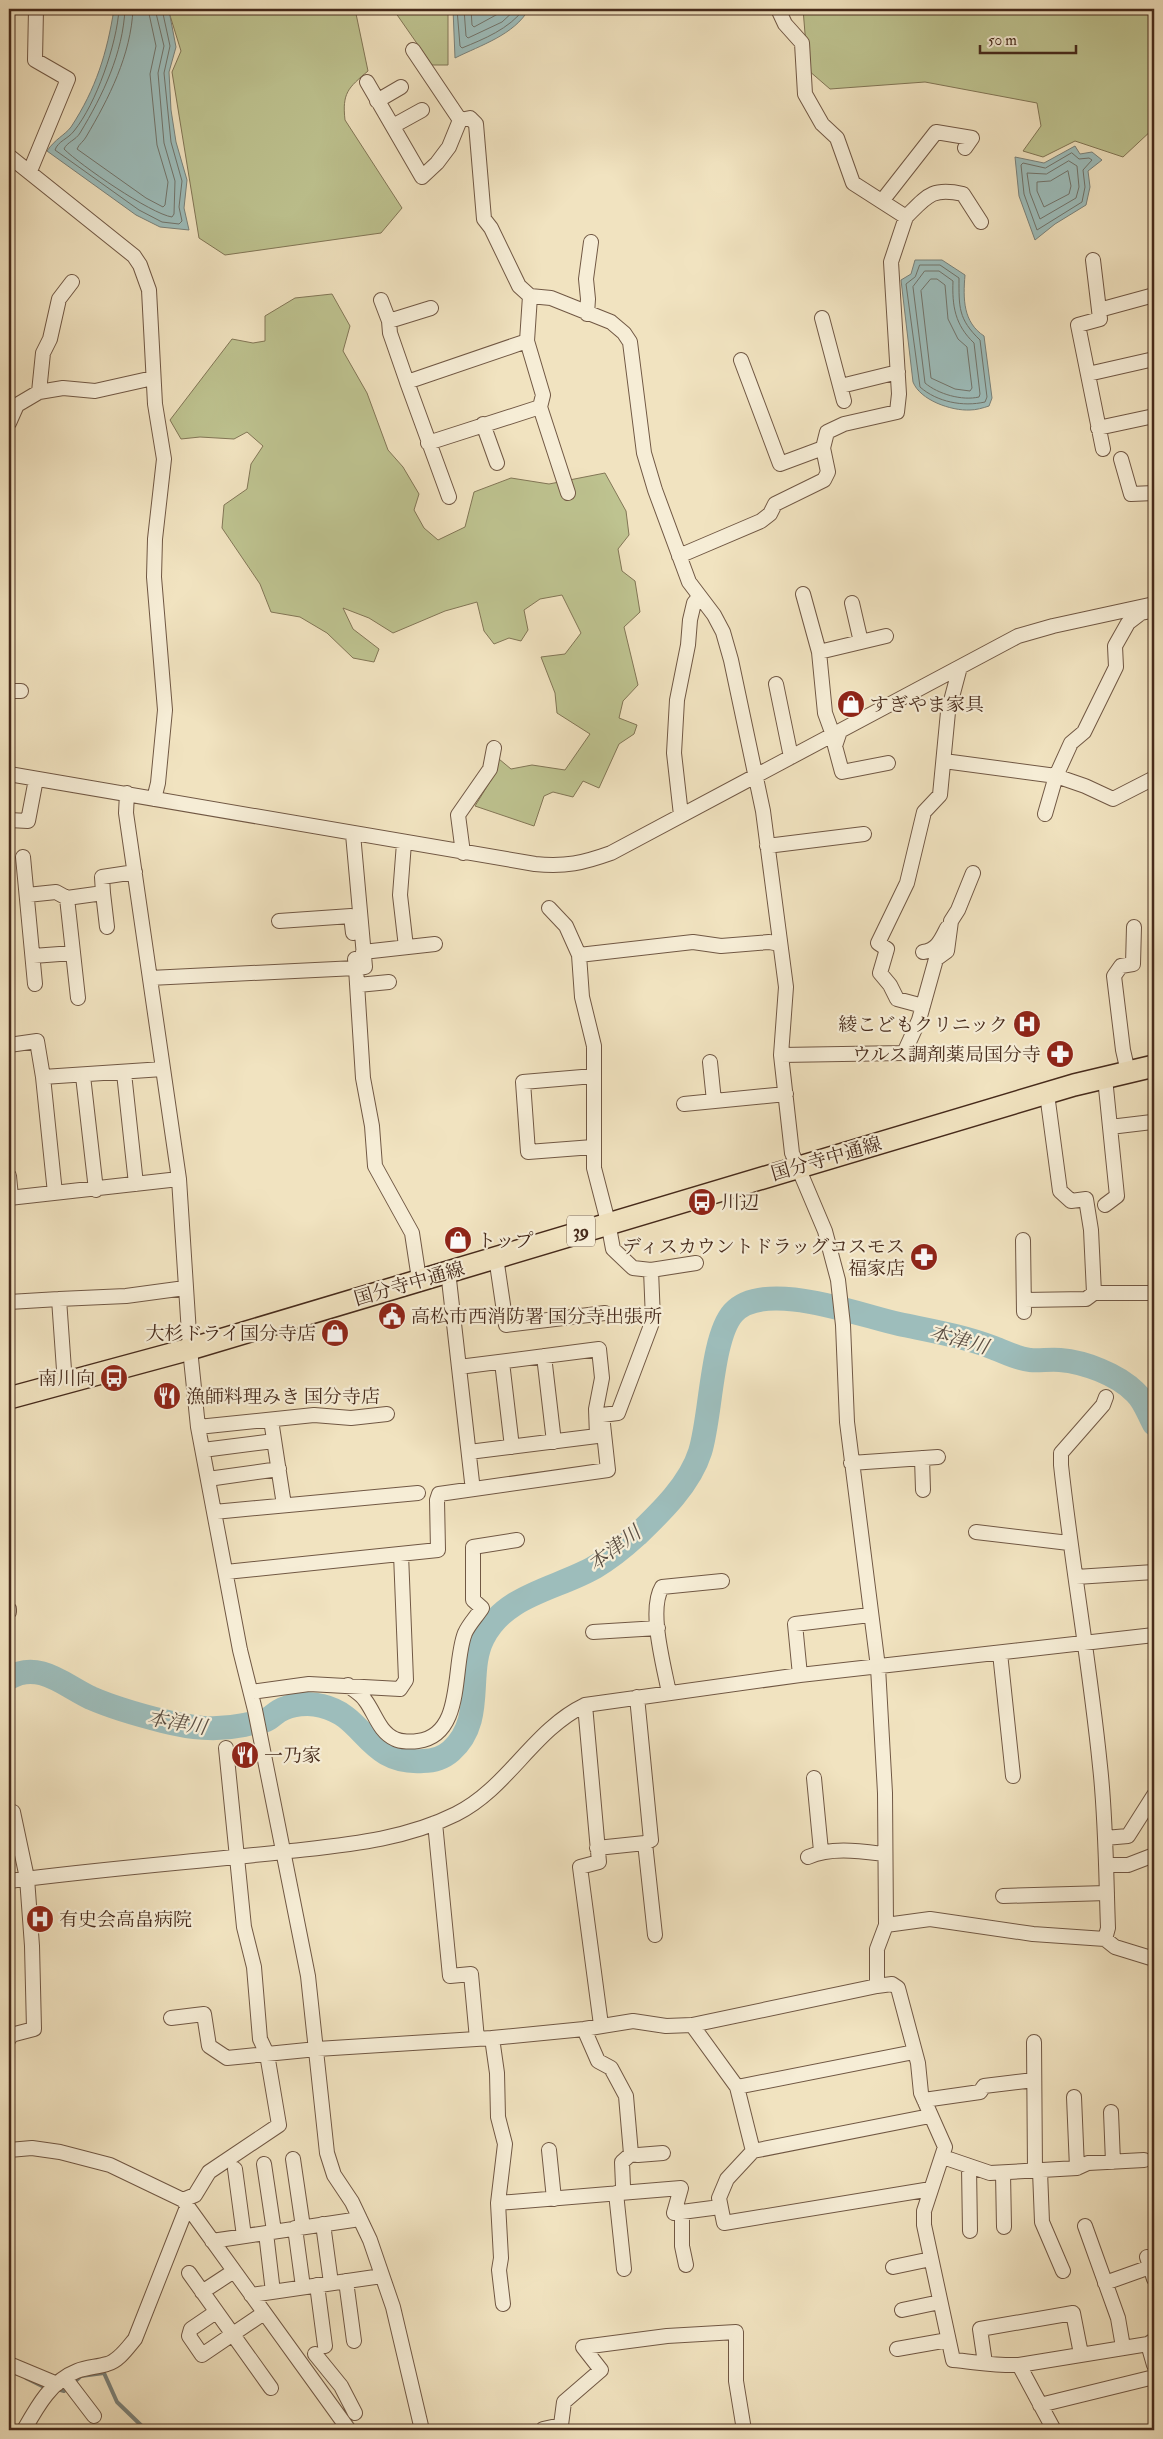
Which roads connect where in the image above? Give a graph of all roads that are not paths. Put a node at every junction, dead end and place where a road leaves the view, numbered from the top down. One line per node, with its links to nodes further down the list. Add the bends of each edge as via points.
1 (36, 9): 12 (street, via 35,60 68,79)
2 (778, 9): 13 (street, via 785,24 802,43 805,94 813,111 837,138 853,183)
3 (413, 50): 8 (street)
4 (367, 82): 6 (street)
5 (401, 87): 6 (street)
6 (377, 101): 9 (street)
7 (422, 110): 9 (street)
8 (460, 120): 9 (street, via 449,147 438,163 422,177); 20 (street, via 470,118 476,124 484,219 520,286)
9 (392, 126)
10 (965, 148): 13 (street, via 972,138 936,132)
11 (9, 156): 12 (street)
12 (30, 171): 32 (street, via 134,256 140,265 149,290)
13 (882, 201): 14 (street)
14 (906, 217): 15 (street, via 925,198 944,190 963,194); 30 (street, via 891,262)
15 (981, 222)
16 (591, 242): 24 (street, via 586,279)
17 (1093, 260): 23 (street)
18 (72, 282): 35 (street, via 59,299 50,339 43,353)
19 (1154, 295): 23 (street)
20 (530, 296): 24 (street, via 551,298); 27 (street)
21 (381, 300): 26 (street)
22 (431, 308): 26 (street)
23 (1099, 310): 31 (street, via 1100,319 1078,325)
24 (587, 314): 50 (street, via 611,322 630,342 644,454)
25 (822, 318): 34 (street)
26 (389, 321): 33 (street)
27 (527, 341): 33 (street); 37 (street, via 543,395)
28 (1154, 359): 31 (street)
29 (741, 360): 43 (street, via 780,464)
30 (898, 372): 34 (street); 43 (street, via 898,412 844,424 828,432)
31 (1088, 374): 41 (street)
32 (153, 378): 35 (street, via 95,391 63,388); 72 (street, via 164,459 154,578 165,710)
33 (407, 382): 42 (street)
34 (841, 386): 36 (street)
35 (39, 392): 39 (street, via 17,405)
36 (844, 401)
37 (540, 407): 40 (street); 47 (street)
38 (1154, 416): 41 (street)
39 (9, 423)
40 (484, 424): 42 (street); 46 (street)
41 (1098, 428): 44 (street)
42 (428, 443): 49 (street)
43 (823, 448): 50 (street, via 828,472 824,480 775,504 762,521)
44 (1103, 449)
45 (1121, 458): 48 (street, via 1131,494)
46 (497, 463)
47 (568, 493)
48 (1154, 493)
49 (449, 497)
50 (679, 556): 52 (street)
51 (803, 594): 58 (street)
52 (699, 597): 67 (street, via 723,632); 74 (street, via 690,620 677,700 674,753)
53 (852, 603): 57 (street)
54 (1154, 604): 59 (street, via 1018,636)
55 (1154, 610): 68 (street, via 1141,613 1128,623 1116,646 1116,667 1084,732 1071,742)
56 (886, 636): 57 (street)
57 (861, 642): 58 (street)
58 (819, 652): 61 (street, via 825,713)
59 (960, 667): 61 (street); 64 (street, via 948,712)
60 (776, 684): 63 (street)
61 (836, 733): 63 (street); 65 (street, via 842,772)
62 (494, 748): 80 (street, via 490,769 458,815)
63 (791, 757): 67 (street)
64 (944, 761): 68 (street); 106 (street, via 940,795 924,812 907,883 878,943 887,949 880,973 897,1000)
65 (888, 763)
66 (9, 774): 70 (street)
67 (755, 776): 74 (street); 79 (street)
68 (1056, 776): 69 (street, via 1113,799); 73 (street)
69 (1154, 778)
70 (36, 779): 71 (street); 75 (street, via 28,822)
71 (128, 793): 72 (street); 82 (street, via 126,813)
72 (154, 799): 76 (street)
73 (1045, 814)
74 (681, 815): 80 (street, via 611,853 580,864 559,867)
75 (9, 820)
76 (353, 834): 78 (street); 95 (street)
77 (864, 834): 79 (street)
78 (404, 843): 80 (street); 94 (street, via 400,895)
79 (767, 846): 93 (street)
80 (463, 853)
81 (23, 857): 85 (street)
82 (135, 872): 84 (street, via 102,876); 101 (street)
83 (973, 873): 89 (street)
84 (103, 893): 86 (street); 90 (street)
85 (27, 895): 86 (street, via 56,892); 99 (street)
86 (67, 898): 97 (street)
87 (549, 908): 98 (street, via 566,926)
88 (279, 921): 100 (street, via 351,916)
89 (951, 921): 96 (street, via 940,942 931,951); 106 (street, via 947,951 936,959)
90 (107, 927)
91 (1134, 927): 112 (street, via 1133,964 1121,966 1114,976)
92 (435, 944): 94 (street)
93 (780, 944): 98 (street, via 720,946 693,942); 108 (street, via 786,987)
94 (406, 948): 95 (street)
95 (363, 952): 100 (street, via 364,967)
96 (923, 952)
97 (73, 953): 99 (street); 105 (street)
98 (579, 955): 115 (street, via 582,997 594,1046)
99 (33, 956): 103 (street)
100 (356, 968): 101 (street); 104 (street)
101 (150, 978): 111 (street)
102 (389, 982): 104 (street)
103 (35, 984)
104 (358, 985): 139 (street, via 363,1078 375,1166 412,1233)
105 (78, 998)
106 (923, 1006): 108 (street, via 904,1053)
107 (9, 1045): 116 (street, via 37,1041)
108 (781, 1055): 118 (street)
109 (710, 1062): 120 (street)
110 (1154, 1066): 112 (main road, 国分寺中通線 / 39)
111 (163, 1069): 113 (street); 127 (street)
112 (1128, 1072): 117 (main road, 国分寺中通線 / 39)
113 (124, 1073): 114 (street); 128 (street)
114 (83, 1076): 116 (street); 129 (street)
115 (594, 1076): 124 (street); 124 (street, via 523,1082 528,1152)
116 (43, 1077): 130 (street)
117 (1105, 1078): 119 (main road, 国分寺中通線 / 39); 123 (street)
118 (786, 1094): 120 (street); 125 (street, via 792,1153)
119 (1047, 1094): 125 (main road, 国分寺中通線 / 39); 141 (street, via 1060,1191 1071,1201 1086,1198)
120 (714, 1101): 121 (street)
121 (684, 1104)
122 (1152, 1122): 123 (street)
123 (1110, 1127): 132 (street, via 1117,1196)
124 (593, 1146): 133 (street, via 594,1168)
125 (797, 1166): 133 (main road, 国分寺中通線 / 39); 163 (street, via 825,1231 839,1292)
126 (9, 1176): 131 (street)
127 (178, 1179): 128 (street); 140 (street, via 184,1231)
128 (136, 1184): 129 (street)
129 (96, 1190): 130 (street)
130 (55, 1193): 131 (street)
131 (10, 1198)
132 (1105, 1206)
133 (608, 1222): 135 (main road, 国分寺中通線 / 39); 137 (street, via 613,1249 633,1268)
134 (1023, 1240): 141 (street, via 1024,1306 1086,1300)
135 (496, 1257): 138 (main road, 国分寺中通線 / 39); 145 (street, via 506,1325)
136 (696, 1264): 137 (street)
137 (651, 1270): 174 (street, via 653,1320 618,1413 602,1415 608,1470 439,1494 438,1550)
138 (448, 1271): 139 (main road, 国分寺中通線 / 39); 149 (street)
139 (419, 1279): 146 (main road, 国分寺中通線 / 39)
140 (185, 1288): 143 (street, via 126,1296); 146 (street)
141 (1094, 1293): 142 (street)
142 (1154, 1293)
143 (60, 1299): 144 (street); 150 (street)
144 (9, 1302)
145 (605, 1313)
146 (190, 1349): 150 (main road, 国分寺中通線 / 39); 155 (street)
147 (544, 1356): 148 (street); 157 (street); 157 (street, via 599,1349 602,1378 596,1408 597,1436)
148 (502, 1362): 149 (street); 158 (street)
149 (459, 1368): 160 (street)
150 (65, 1384): 152 (main road, 国分寺中通線 / 39)
151 (1106, 1397): 173 (street, via 1103,1405 1061,1454)
152 (9, 1398)
153 (387, 1414): 154 (street, via 351,1418 314,1415)
154 (271, 1420): 155 (street); 156 (street)
155 (198, 1427): 159 (street)
156 (274, 1441): 159 (street); 164 (street)
157 (554, 1442): 158 (street)
158 (512, 1447): 160 (street)
159 (202, 1450): 165 (street)
160 (469, 1452): 166 (street)
161 (938, 1457): 162 (street)
162 (922, 1458): 163 (street); 167 (street)
163 (852, 1463): 179 (street)
164 (279, 1469): 165 (street); 169 (street)
165 (208, 1479): 170 (street)
166 (472, 1482)
167 (923, 1490)
168 (418, 1493): 169 (street)
169 (284, 1505): 170 (street)
170 (214, 1512): 175 (street)
171 (976, 1532): 173 (street)
172 (517, 1540): 187 (street, via 473,1547 473,1600 482,1608 465,1632 452,1710 428,1740 395,1739 383,1729 365,1700)
173 (1069, 1543): 177 (street)
174 (401, 1554): 175 (street); 187 (street, via 406,1680 400,1689)
175 (226, 1572): 188 (street)
176 (1154, 1572): 177 (street)
177 (1076, 1577): 183 (street)
178 (722, 1581): 180 (street, via 662,1587 657,1595)
179 (870, 1615): 185 (street); 186 (street, via 795,1624)
180 (658, 1628): 181 (street); 189 (street)
181 (593, 1632)
182 (1154, 1635): 183 (street)
183 (1085, 1643): 184 (street); 198 (street, via 1101,1768)
184 (1000, 1653): 185 (street); 193 (street)
185 (878, 1667): 186 (street); 202 (street, via 885,1792)
186 (800, 1675): 189 (street)
187 (348, 1685): 188 (street, via 309,1684)
188 (251, 1692): 201 (street)
189 (669, 1693): 190 (street)
190 (637, 1697): 191 (street); 199 (street, via 650,1840)
191 (585, 1705): 197 (street, via 551,1726 496,1785 471,1806); 200 (street)
192 (226, 1748): 204 (street)
193 (1013, 1776)
194 (814, 1778): 202 (street, via 814,1854 862,1851)
195 (1154, 1795): 198 (street, via 1128,1836)
196 (9, 1814): 206 (street, via 13,1812)
197 (435, 1823): 201 (street, via 370,1842); 221 (street, via 450,1976 471,1974)
198 (1104, 1838): 205 (street)
199 (645, 1843): 200 (street); 211 (street)
200 (597, 1848): 216 (street, via 599,1862 580,1866)
201 (283, 1852): 204 (street); 223 (street, via 308,1976)
202 (884, 1854): 210 (street)
203 (1154, 1855): 205 (street, via 1128,1865)
204 (238, 1858): 206 (street); 225 (street, via 244,1927 254,1967 260,2039)
205 (1106, 1865): 208 (street)
206 (27, 1878): 207 (street); 220 (street, via 34,2030 11,2035)
207 (9, 1881)
208 (1107, 1893): 209 (street); 212 (street, via 1108,1928)
209 (1003, 1896)
210 (886, 1925): 212 (street, via 930,1919 1033,1934); 214 (street, via 877,1949)
211 (655, 1935)
212 (1105, 1939): 213 (street, via 1114,1947)
213 (1154, 1958)
214 (877, 1986): 217 (street); 224 (street, via 892,1984 898,1988)
215 (171, 2018): 225 (street, via 204,2014 209,2046 227,2058)
216 (601, 2025): 217 (street, via 633,2021 666,2026); 218 (street)
217 (692, 2025): 227 (street)
218 (584, 2029): 219 (street); 236 (street, via 598,2061 611,2068 626,2096)
219 (492, 2038): 221 (street); 251 (street, via 498,2117 505,2144)
220 (9, 2039)
221 (477, 2039): 223 (street)
222 (1034, 2042): 226 (street)
223 (317, 2049): 225 (street); 254 (street, via 327,2154 334,2175)
224 (914, 2052): 227 (street); 229 (street)
225 (267, 2054): 250 (street, via 279,2125 209,2172 195,2195)
226 (1034, 2080): 229 (street, via 984,2086 980,2092); 245 (street)
227 (738, 2088): 234 (street)
228 (1074, 2098): 244 (street)
229 (924, 2100): 231 (street)
230 (1111, 2112): 240 (street)
231 (930, 2116): 234 (street); 237 (street, via 945,2147)
232 (9, 2150): 250 (street, via 32,2148 60,2152 110,2165)
233 (549, 2150): 249 (street)
234 (753, 2152): 252 (street, via 727,2179 719,2198)
235 (663, 2153): 236 (street)
236 (631, 2154): 248 (street, via 622,2162)
237 (943, 2157): 242 (street); 247 (street)
238 (293, 2159): 258 (street)
239 (1144, 2160): 240 (street)
240 (1113, 2162): 244 (street, via 1088,2163)
241 (264, 2164): 260 (street)
242 (969, 2167): 246 (street); 259 (street)
243 (235, 2168): 261 (street)
244 (1077, 2168): 245 (street)
245 (1037, 2171): 246 (street); 269 (street, via 1042,2222)
246 (1002, 2173): 257 (street)
247 (930, 2189): 252 (street, via 724,2223); 263 (street, via 924,2218)
248 (620, 2190): 249 (street); 253 (street, via 681,2188 674,2213); 267 (street)
249 (554, 2198): 251 (street)
250 (185, 2203): 262 (street); 296 (street, via 135,2338 109,2364 75,2371)
251 (498, 2203): 280 (street, via 499,2270)
252 (720, 2207): 253 (street)
253 (682, 2212): 264 (street, via 682,2246)
254 (360, 2219): 255 (street); 271 (street)
255 (323, 2224): 258 (street); 274 (street)
256 (1085, 2226): 273 (street)
257 (1004, 2227)
258 (299, 2228): 260 (street); 275 (street)
259 (970, 2231)
260 (270, 2232): 261 (street); 277 (street)
261 (244, 2236): 262 (street)
262 (212, 2241): 268 (street)
263 (931, 2259): 265 (street); 279 (street)
264 (686, 2265)
265 (893, 2267)
266 (1150, 2268): 273 (street)
267 (624, 2269)
268 (234, 2271): 276 (street); 278 (street)
269 (1063, 2271)
270 (189, 2273): 276 (street)
271 (382, 2276): 272 (street); 304 (street, via 400,2333)
272 (346, 2281): 274 (street); 286 (street)
273 (1106, 2283): 288 (street, via 1118,2318)
274 (324, 2284): 275 (street); 299 (street, via 320,2350)
275 (303, 2287): 277 (street)
276 (202, 2292): 282 (street)
277 (273, 2292): 278 (street)
278 (251, 2295): 283 (street)
279 (940, 2302): 281 (street); 285 (street)
280 (504, 2304)
281 (902, 2310)
282 (216, 2312): 284 (street); 284 (street, via 191,2329 188,2336 202,2355)
283 (264, 2313): 284 (street); 303 (street)
284 (232, 2334): 297 (street)
285 (948, 2340): 289 (street); 292 (street, via 953,2360)
286 (354, 2341)
287 (1151, 2342): 288 (street); 294 (street)
288 (1123, 2347): 290 (street)
289 (897, 2349)
290 (1081, 2354): 292 (street, via 1073,2313 980,2329); 293 (street)
291 (9, 2361): 296 (street)
292 (985, 2363): 293 (street)
293 (1019, 2365): 298 (street)
294 (1154, 2365)
295 (1154, 2377): 298 (street)
296 (65, 2383): 300 (street); 302 (street, via 40,2401)
297 (271, 2388)
298 (1040, 2405): 306 (street)
299 (355, 2413)
300 (94, 2416)
301 (543, 2429): 305 (street, via 561,2425 564,2402 601,2370 583,2347 666,2336 736,2332 736,2382)
302 (24, 2430)
303 (349, 2430)
304 (422, 2430)
305 (744, 2430)
306 (1054, 2430)

